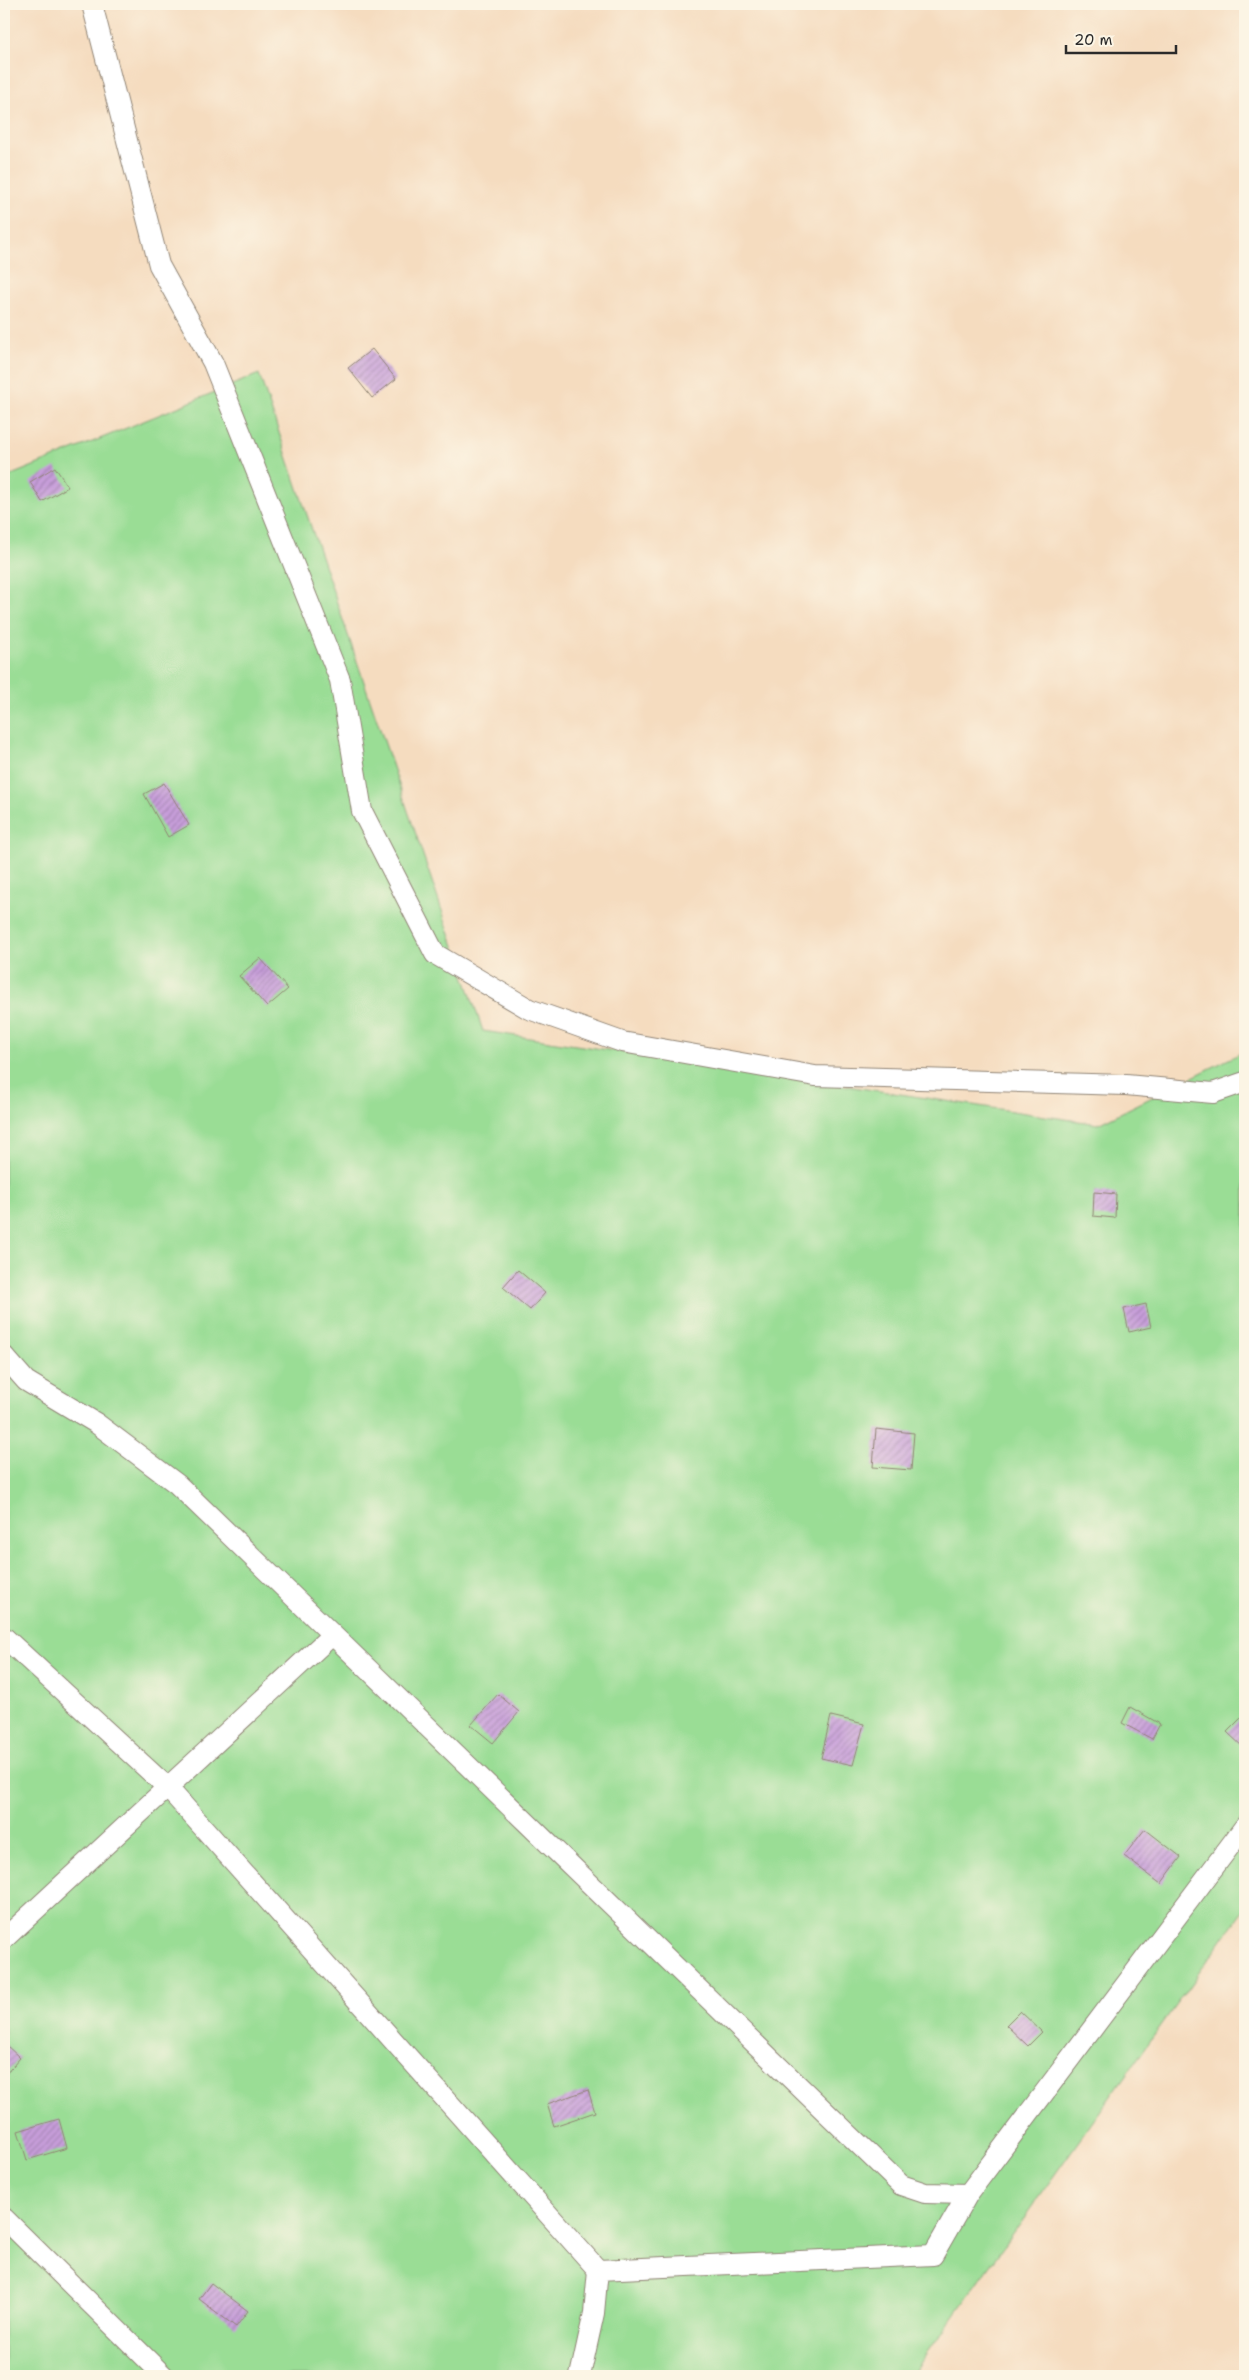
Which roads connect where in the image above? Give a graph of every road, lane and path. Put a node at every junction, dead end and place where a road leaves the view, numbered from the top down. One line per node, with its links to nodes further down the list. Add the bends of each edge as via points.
1 (92, 4): 2 (lane, via 159,265 213,363 340,680 362,811 435,954 529,1009 622,1042 815,1076 1126,1085 1213,1093)
2 (1245, 1082)
3 (4, 1356): 4 (lane, via 26,1381 96,1423 177,1484)
4 (332, 1635): 6 (lane); 9 (lane, via 901,2185 924,2193)
5 (4, 1637): 6 (lane)
6 (167, 1787): 8 (lane); 11 (lane)
7 (1245, 1826): 9 (lane)
8 (4, 1939)
9 (968, 2194): 11 (lane, via 933,2255)
10 (4, 2218): 12 (lane)
11 (598, 2270): 13 (lane, via 594,2313)
12 (164, 2376)
13 (580, 2376)

